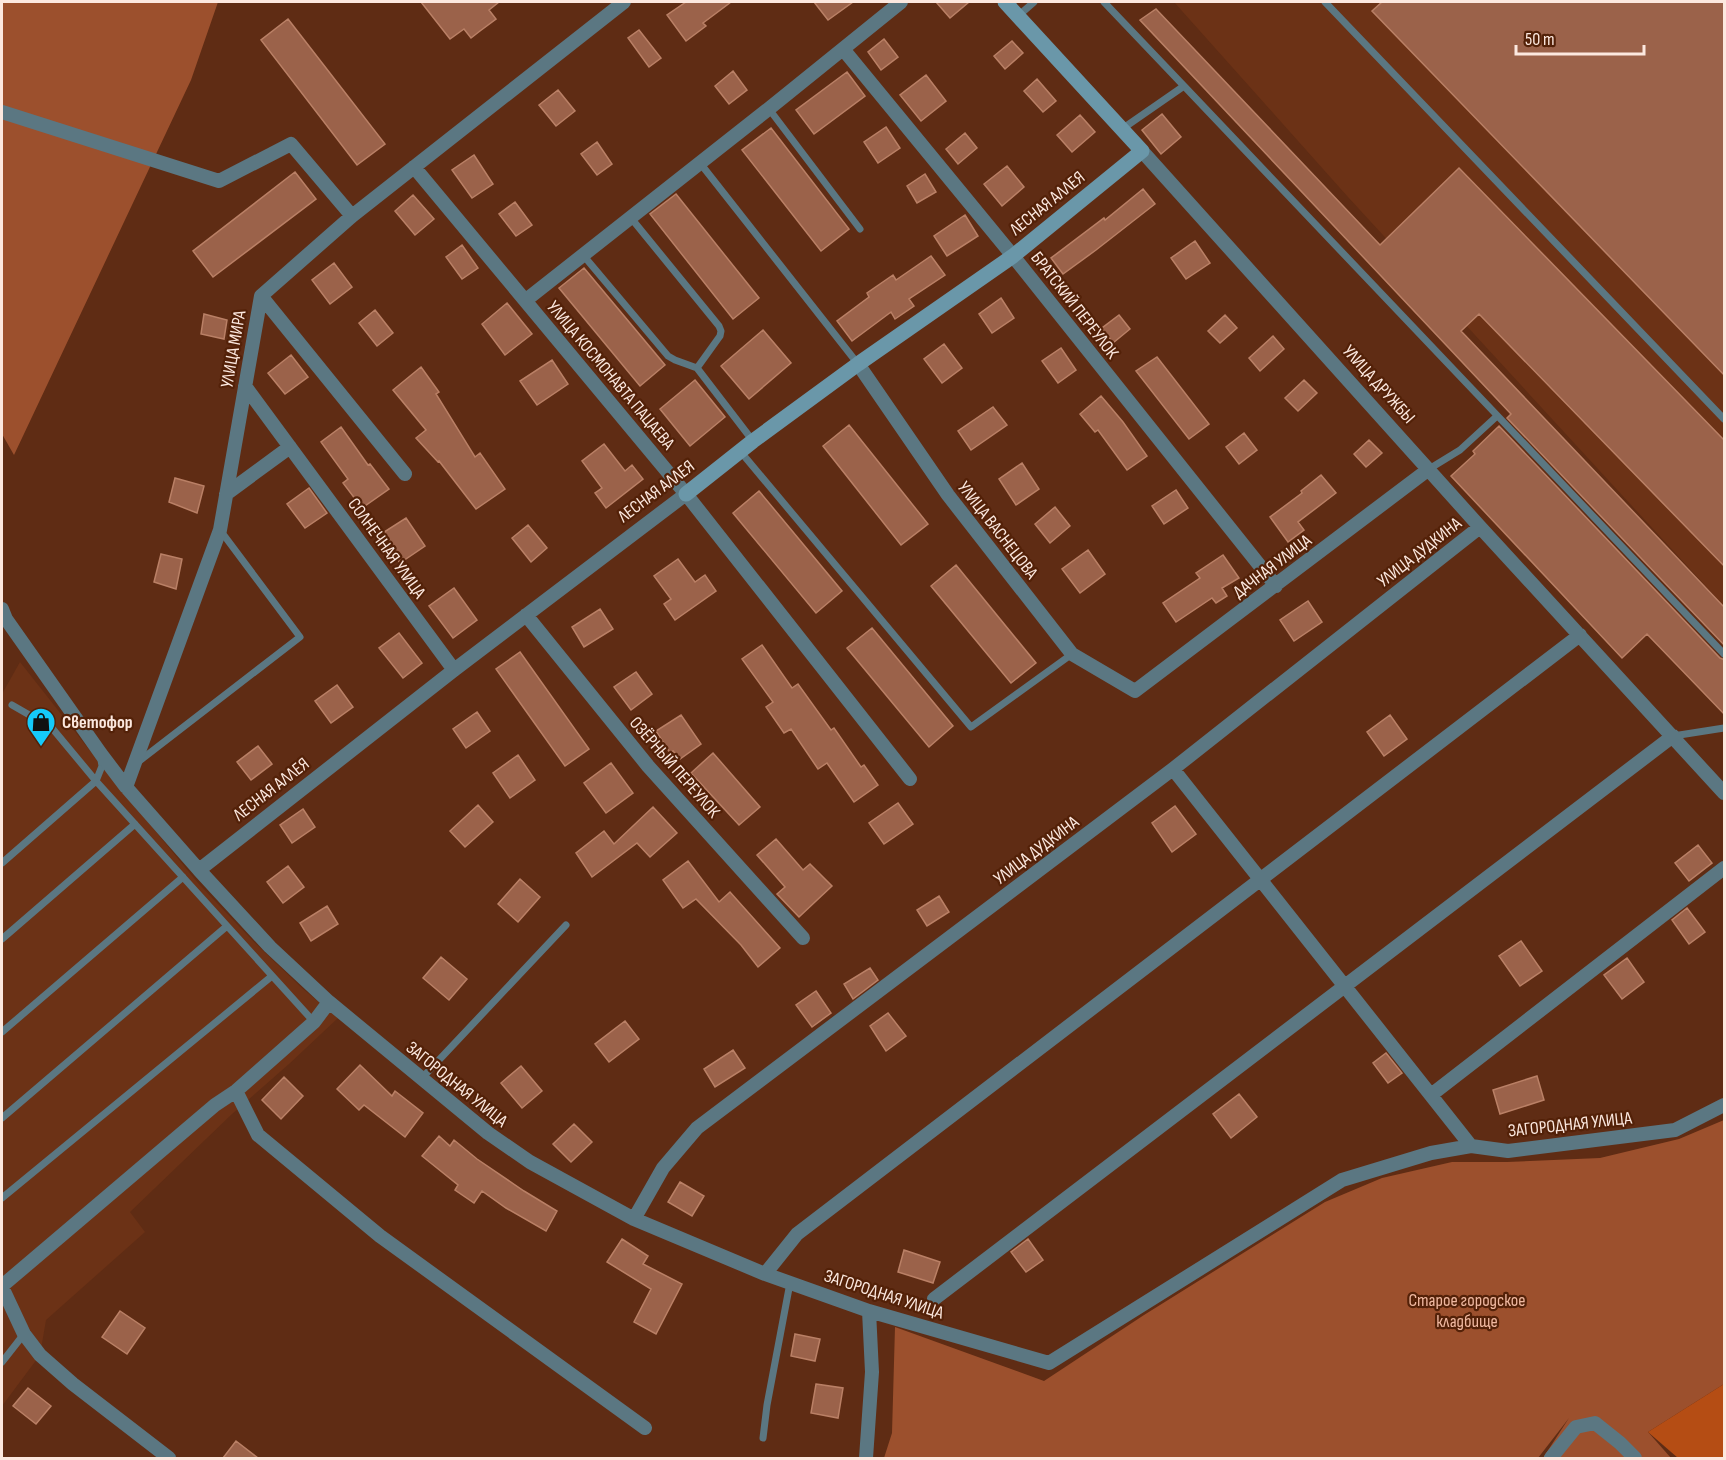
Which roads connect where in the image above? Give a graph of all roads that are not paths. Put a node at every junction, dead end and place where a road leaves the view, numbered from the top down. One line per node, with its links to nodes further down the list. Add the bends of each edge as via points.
1 (624, 2): 15 (street, УЛИЦА МИРА)
2 (901, 2): 8 (street)
3 (1005, 2): 7 (street, УЛИЦА ДРУЖБЫ)
4 (1034, 2): 7 (lane)
5 (1104, 2): 9 (lane)
6 (1324, 2): 27 (lane)
7 (1018, 16): 12 (street, УЛИЦА ДРУЖБЫ)
8 (843, 49): 10 (street); 20 (street, БРАТСКИЙ ПЕРЕУЛОК)
9 (1184, 86): 12 (lane); 26 (lane)
10 (769, 109): 14 (street); 18 (lane)
11 (2, 112): 16 (street, via 219,181 291,144)
12 (1122, 129): 13 (street, УЛИЦА ДРУЖБЫ)
13 (1142, 151): 20 (street, ЛЕСНАЯ АЛЛЕЯ); 31 (street, УЛИЦА ДРУЖБЫ)
14 (700, 163): 17 (street); 23 (lane)
15 (414, 167): 16 (street, УЛИЦА МИРА); 22 (street, УЛИЦА КОСМОНАВТА ПАЦАЕВА)
16 (352, 216): 21 (street, УЛИЦА МИРА)
17 (631, 218): 19 (street); 24 (lane, via 719,326 720,336)
18 (860, 229)
19 (584, 255): 22 (street); 24 (lane, via 668,356)
20 (1013, 256): 23 (street, ЛЕСНАЯ АЛЛЕЯ); 37 (street, БРАТСКИЙ ПЕРЕУЛОК)
21 (261, 296): 25 (street, УЛИЦА МИРА); 32 (street)
22 (526, 300): 34 (street, УЛИЦА КОСМОНАВТА ПАЦАЕВА)
23 (858, 364): 28 (street, ЛЕСНАЯ АЛЛЕЯ); 41 (street, УЛИЦА ВАСНЕЦОВА, via 948,495)
24 (697, 368): 28 (lane)
25 (245, 386): 29 (street, СОЛНЕЧНАЯ УЛИЦА); 33 (street, УЛИЦА МИРА)
26 (1497, 416): 31 (lane, via 1460,450); 42 (lane)
27 (1725, 419)
28 (753, 441): 30 (street, ЛЕСНАЯ АЛЛЕЯ)
29 (290, 447): 33 (street); 43 (street, СОЛНЕЧНАЯ УЛИЦА)
30 (740, 451): 34 (street, ЛЕСНАЯ АЛЛЕЯ); 41 (lane, via 970,727)
31 (1429, 469): 35 (street, УЛИЦА ДРУЖБЫ); 37 (street, ДАЧНАЯ УЛИЦА)
32 (405, 474)
33 (226, 494): 36 (street, УЛИЦА МИРА)
34 (686, 494): 39 (street, ЛЕСНАЯ АЛЛЕЯ); 51 (street, УЛИЦА КОСМОНАВТА ПАЦАЕВА)
35 (1480, 527): 40 (street, УЛИЦА ДРУЖБЫ); 50 (street, УЛИЦА ДУДКИНА)
36 (220, 530): 49 (street, УЛИЦА МИРА); 49 (lane, via 300,637)
37 (1276, 586): 44 (street, ДАЧНАЯ УЛИЦА)
38 (2, 609): 48 (street, ЗАГОРОДНАЯ УЛИЦА)
39 (526, 615): 43 (street, ЛЕСНАЯ АЛЛЕЯ); 63 (street, ОЗЁРНЫЙ ПЕРЕУЛОК, via 648,766)
40 (1580, 635): 47 (street, УЛИЦА ДРУЖБЫ); 60 (street)
41 (1071, 654): 44 (street, УЛИЦА ВАСНЕЦОВА)
42 (1725, 654)
43 (454, 670): 58 (street, ЛЕСНАЯ АЛЛЕЯ)
44 (1135, 691)
45 (12, 705): 52 (lane, via 52,728)
46 (1725, 728): 47 (lane)
47 (1672, 736): 54 (street, УЛИЦА ДРУЖБЫ); 66 (street)
48 (101, 754): 52 (lane, via 102,766); 53 (street, ЗАГОРОДНАЯ УЛИЦА)
49 (136, 764): 53 (street, УЛИЦА МИРА)
50 (1173, 769): 60 (street); 77 (street, УЛИЦА ДУДКИНА, via 698,1128 663,1168)
51 (910, 778)
52 (96, 781): 55 (lane); 56 (lane)
53 (126, 787): 58 (street, ЗАГОРОДНАЯ УЛИЦА)
54 (1725, 793)
55 (135, 824): 59 (lane); 64 (lane)
56 (2, 863)
57 (1725, 868): 72 (street)
58 (199, 870): 67 (street, ЗАГОРОДНАЯ УЛИЦА, via 270,947)
59 (183, 877): 62 (lane); 69 (lane)
60 (1261, 880): 66 (street); 78 (street, via 797,1234)
61 (566, 925): 70 (lane)
62 (227, 926): 65 (lane); 74 (lane)
63 (803, 938)
64 (2, 939)
65 (272, 976): 68 (lane); 76 (lane)
66 (1345, 987): 72 (street); 81 (street)
67 (329, 1002): 68 (street); 70 (street, ЗАГОРОДНАЯ УЛИЦА)
68 (314, 1022): 71 (street)
69 (2, 1032)
70 (422, 1078): 77 (street, ЗАГОРОДНАЯ УЛИЦА, via 488,1134 530,1162)
71 (236, 1091): 80 (street); 85 (street, via 258,1135 380,1236)
72 (1431, 1095): 75 (street)
73 (1725, 1105): 75 (street, ЗАГОРОДНАЯ УЛИЦА, via 1675,1130 1508,1150)
74 (2, 1118)
75 (1471, 1146): 82 (street, ЗАГОРОДНАЯ УЛИЦА, via 1431,1153 1342,1180 1050,1363)
76 (2, 1198)
77 (634, 1219): 78 (street, ЗАГОРОДНАЯ УЛИЦА)
78 (765, 1274): 79 (street, ЗАГОРОДНАЯ УЛИЦА)
79 (790, 1283): 82 (street, ЗАГОРОДНАЯ УЛИЦА); 86 (lane)
80 (2, 1287): 83 (street)
81 (934, 1299)
82 (869, 1311): 88 (street, via 872,1372)
83 (24, 1334): 84 (lane); 87 (street, via 40,1355 73,1384)
84 (2, 1362)
85 (645, 1428)
86 (763, 1438)
87 (169, 1458)
88 (866, 1458)
89 (1551, 1458): 90 (street, via 1576,1427 1595,1423)
90 (1635, 1458)

